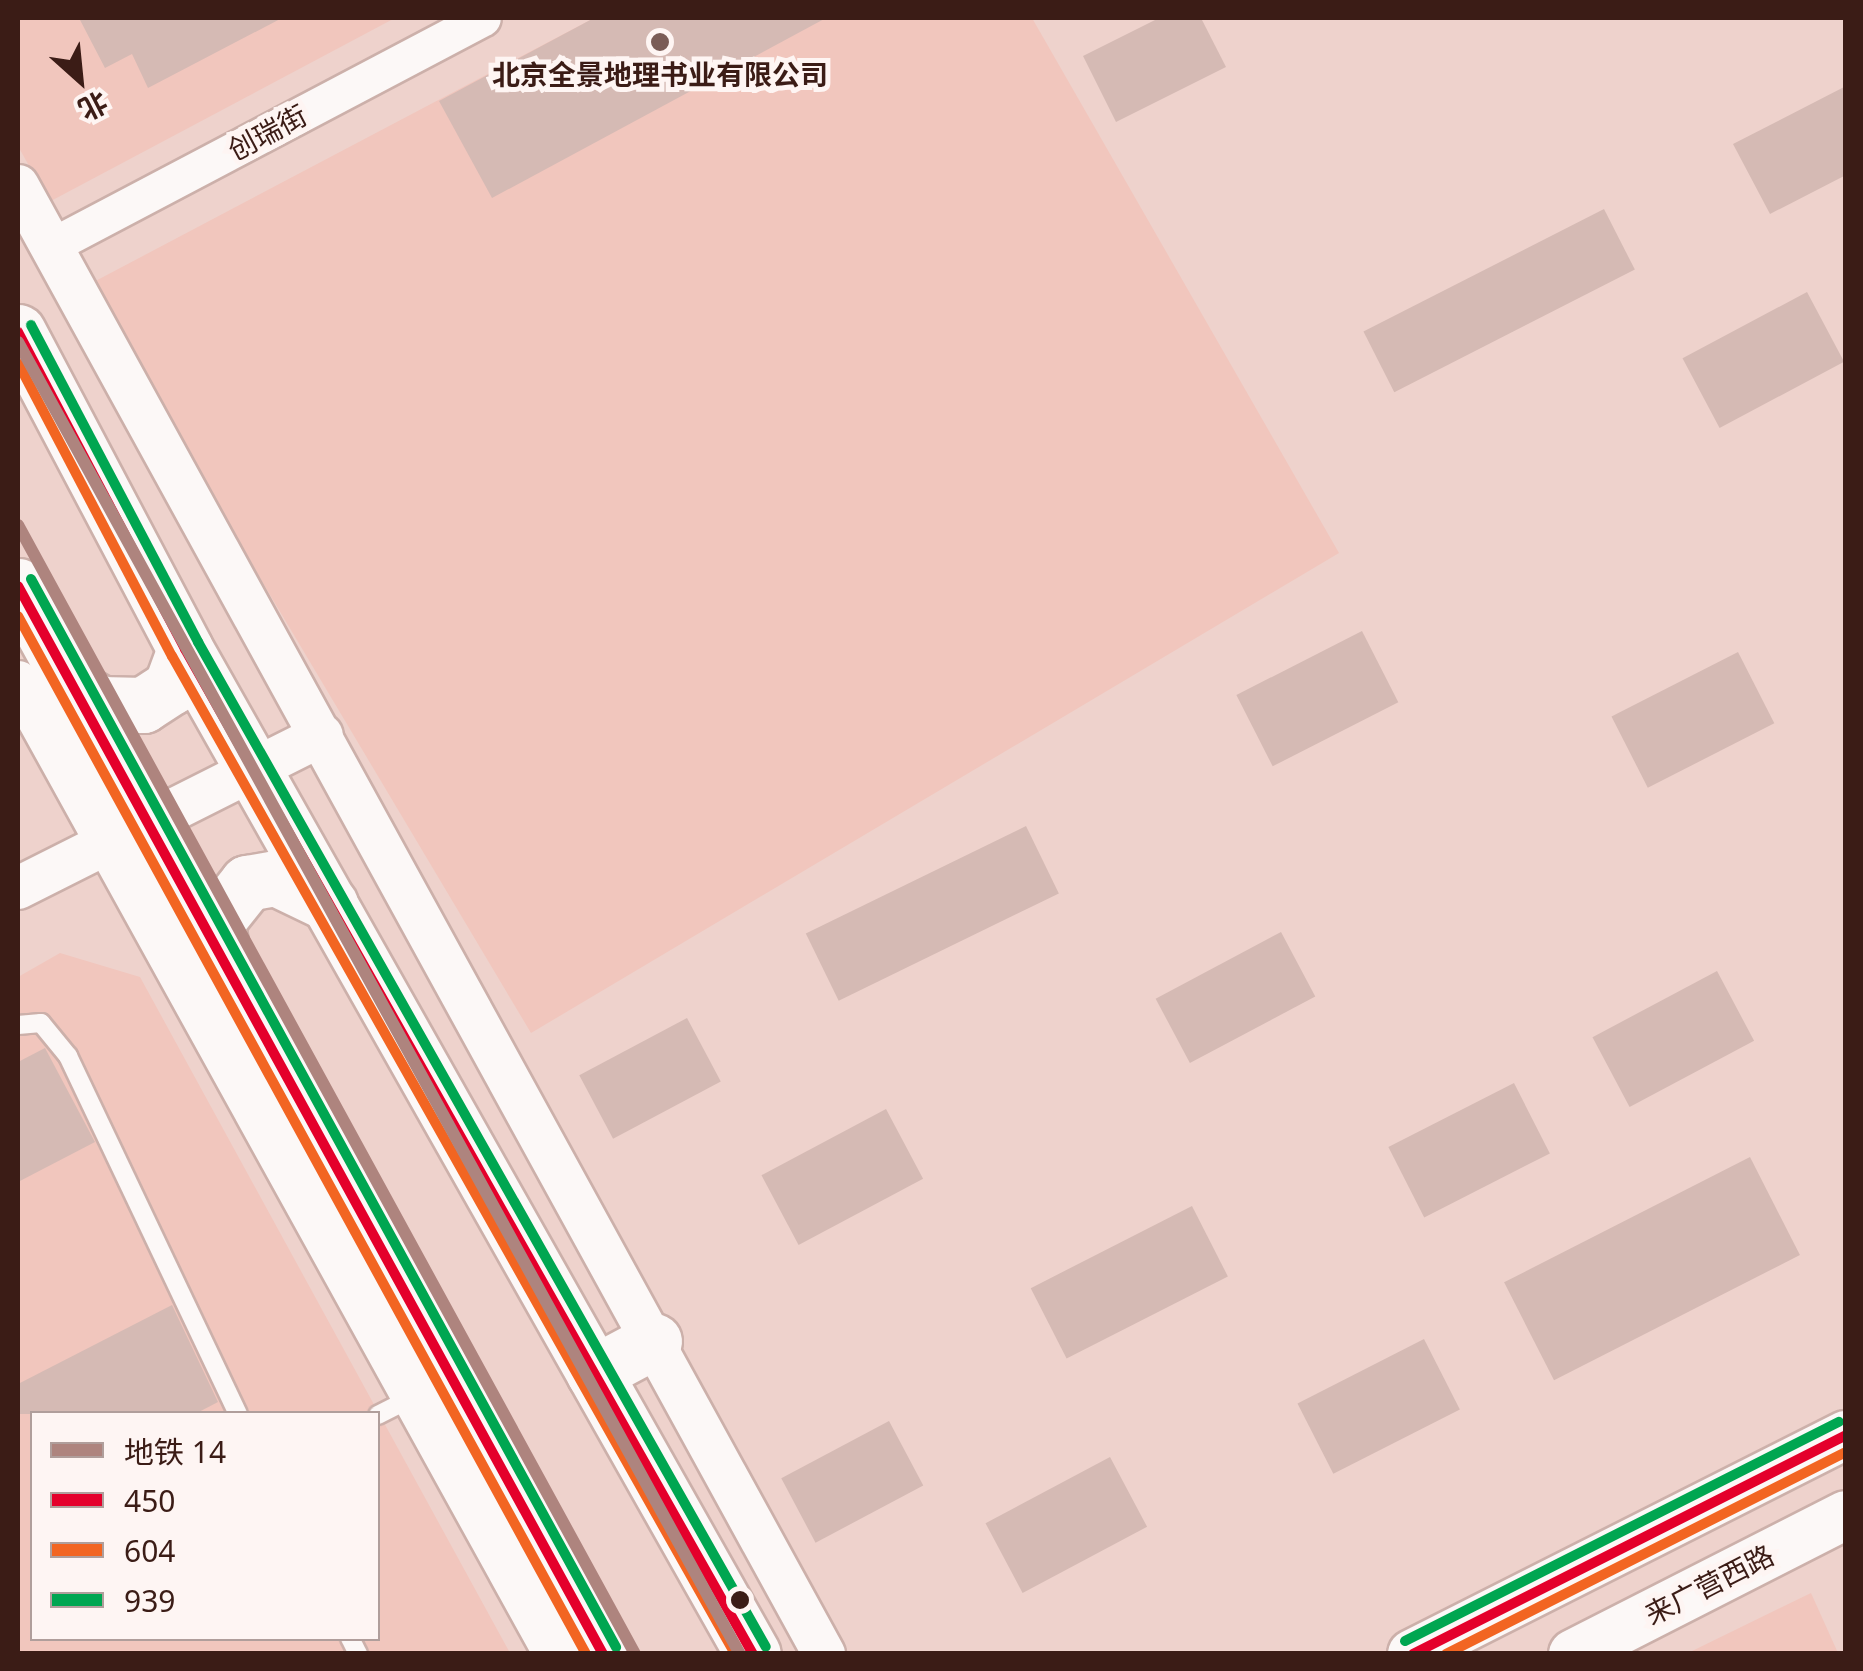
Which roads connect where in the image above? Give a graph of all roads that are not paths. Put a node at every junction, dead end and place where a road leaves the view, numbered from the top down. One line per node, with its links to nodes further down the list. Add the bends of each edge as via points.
1 (483, 18): 3 (street, 创瑞街)
2 (18, 186): 3 (street)
3 (52, 246): 9 (street)
4 (18, 332): 6 (main road)
5 (18, 586): 8 (main road)
6 (185, 648): 8 (main road, via 170,687 143,705 101,704); 10 (main road)
7 (18, 682): 11 (street)
8 (75, 690): 11 (main road)
9 (322, 735): 10 (street); 18 (street)
10 (253, 770): 11 (street); 13 (main road)
11 (128, 832): 12 (street); 14 (main road); 17 (street)
12 (18, 888)
13 (330, 904): 14 (main road, via 276,878 247,883 216,922); 19 (main road)
14 (222, 952): 16 (main road)
15 (18, 1025): 21 (lane, via 41,1024 68,1056)
16 (378, 1244): 17 (main road); 20 (main road)
17 (371, 1322): 20 (street)
18 (654, 1341): 19 (main road); 27 (street)
19 (594, 1372): 26 (main road)
20 (414, 1397): 24 (street); 25 (main road)
21 (237, 1411)
22 (1846, 1435): 28 (main road)
23 (1841, 1527): 29 (main road, 来广营西路)
24 (555, 1654)
25 (603, 1654)
26 (753, 1654)
27 (824, 1654)
28 (1412, 1654)
29 (1572, 1654)

